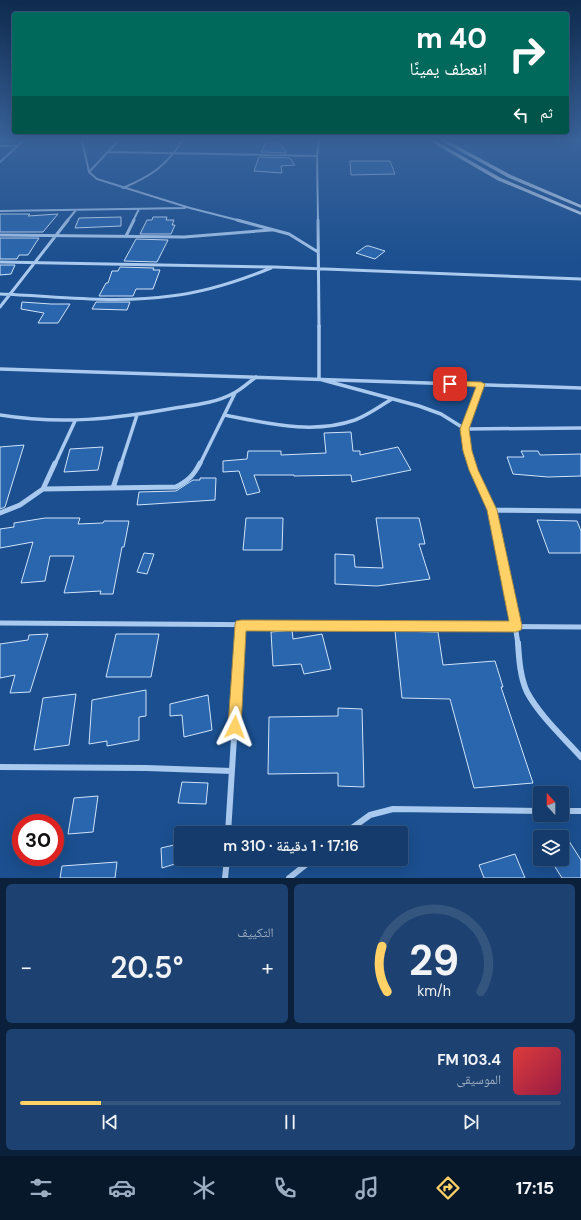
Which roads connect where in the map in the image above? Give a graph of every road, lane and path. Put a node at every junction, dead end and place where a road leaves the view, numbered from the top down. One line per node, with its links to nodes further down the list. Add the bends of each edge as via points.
1 (103, 181): 6 (street)
2 (138, 181): 6 (street)
3 (317, 181): 19 (street)
4 (505, 181): 8 (main road)
5 (520, 181): 7 (main road)
6 (123, 188): 10 (street)
7 (557, 198): 8 (main road); 9 (main road)
8 (548, 201): 14 (main road)
9 (581, 207)
10 (190, 208): 11 (street); 15 (street)
11 (139, 209): 13 (street); 18 (street)
12 (0, 210): 13 (street)
13 (76, 210): 17 (street)
14 (581, 214)
15 (274, 229): 18 (street, via 184,237); 19 (street, via 289,234)
16 (0, 235): 17 (street)
17 (57, 236): 18 (street); 21 (street)
18 (126, 236)
19 (318, 252): 23 (street)
20 (0, 262): 21 (street)
21 (36, 263): 22 (street); 26 (street)
22 (274, 267): 23 (street); 26 (street, via 215,287 157,298)
23 (319, 270): 24 (street); 30 (street)
24 (581, 279)
25 (0, 294): 26 (street)
26 (10, 294): 27 (street)
27 (0, 307)
28 (0, 369): 29 (street)
29 (256, 377): 30 (street); 33 (street)
30 (319, 380): 31 (street); 34 (street)
31 (481, 384): 32 (street); 40 (street)
32 (581, 388)
33 (235, 393): 35 (street, via 215,401); 36 (street)
34 (392, 399): 36 (street, via 356,420 320,428 299,428); 40 (street, via 441,414)
35 (138, 415): 38 (street); 41 (street)
36 (224, 415): 41 (street, via 196,472 188,482 176,486)
37 (0, 416): 38 (street, via 32,420)
38 (75, 420): 42 (street)
39 (581, 428): 40 (street)
40 (465, 429): 43 (street, via 473,470)
41 (114, 488): 42 (street)
42 (43, 490): 45 (street, via 20,505)
43 (492, 510): 44 (street); 48 (street)
44 (581, 512)
45 (0, 513)
46 (0, 623): 47 (street)
47 (241, 625): 48 (street); 52 (street)
48 (516, 626): 49 (street); 50 (street, via 520,665 527,691 541,712)
49 (581, 627)
50 (581, 757)
51 (0, 767): 52 (street)
52 (232, 771): 56 (street)
53 (533, 811): 57 (street, via 393,809 370,815)
54 (569, 811): 55 (street)
55 (581, 811)
56 (228, 826)
57 (355, 826)
58 (226, 866): 60 (street)
59 (304, 866): 61 (street)
60 (225, 878)
61 (289, 878)

